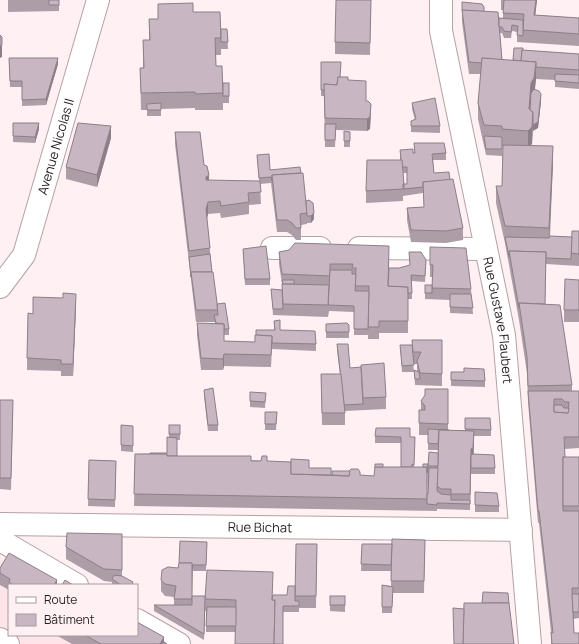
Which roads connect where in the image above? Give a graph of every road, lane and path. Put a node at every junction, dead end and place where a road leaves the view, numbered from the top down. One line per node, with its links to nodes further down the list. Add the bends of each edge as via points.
1 (98, 0): 5 (street, Avenue Nicolas II, via 24,255)
2 (441, 0): 4 (street, Rue Gustave Flaubert, via 441,31)
3 (272, 248): 4 (street)
4 (486, 249): 7 (street, Rue Gustave Flaubert, via 504,335)
5 (0, 287)
6 (0, 524): 7 (street, Rue Bichat)
7 (521, 530): 14 (street, Rue Gustave Flaubert)
8 (0, 540): 9 (street)
9 (76, 584)
10 (138, 621): 13 (street)
11 (0, 639): 12 (street)
12 (8, 644)
13 (179, 644)
14 (530, 644)

